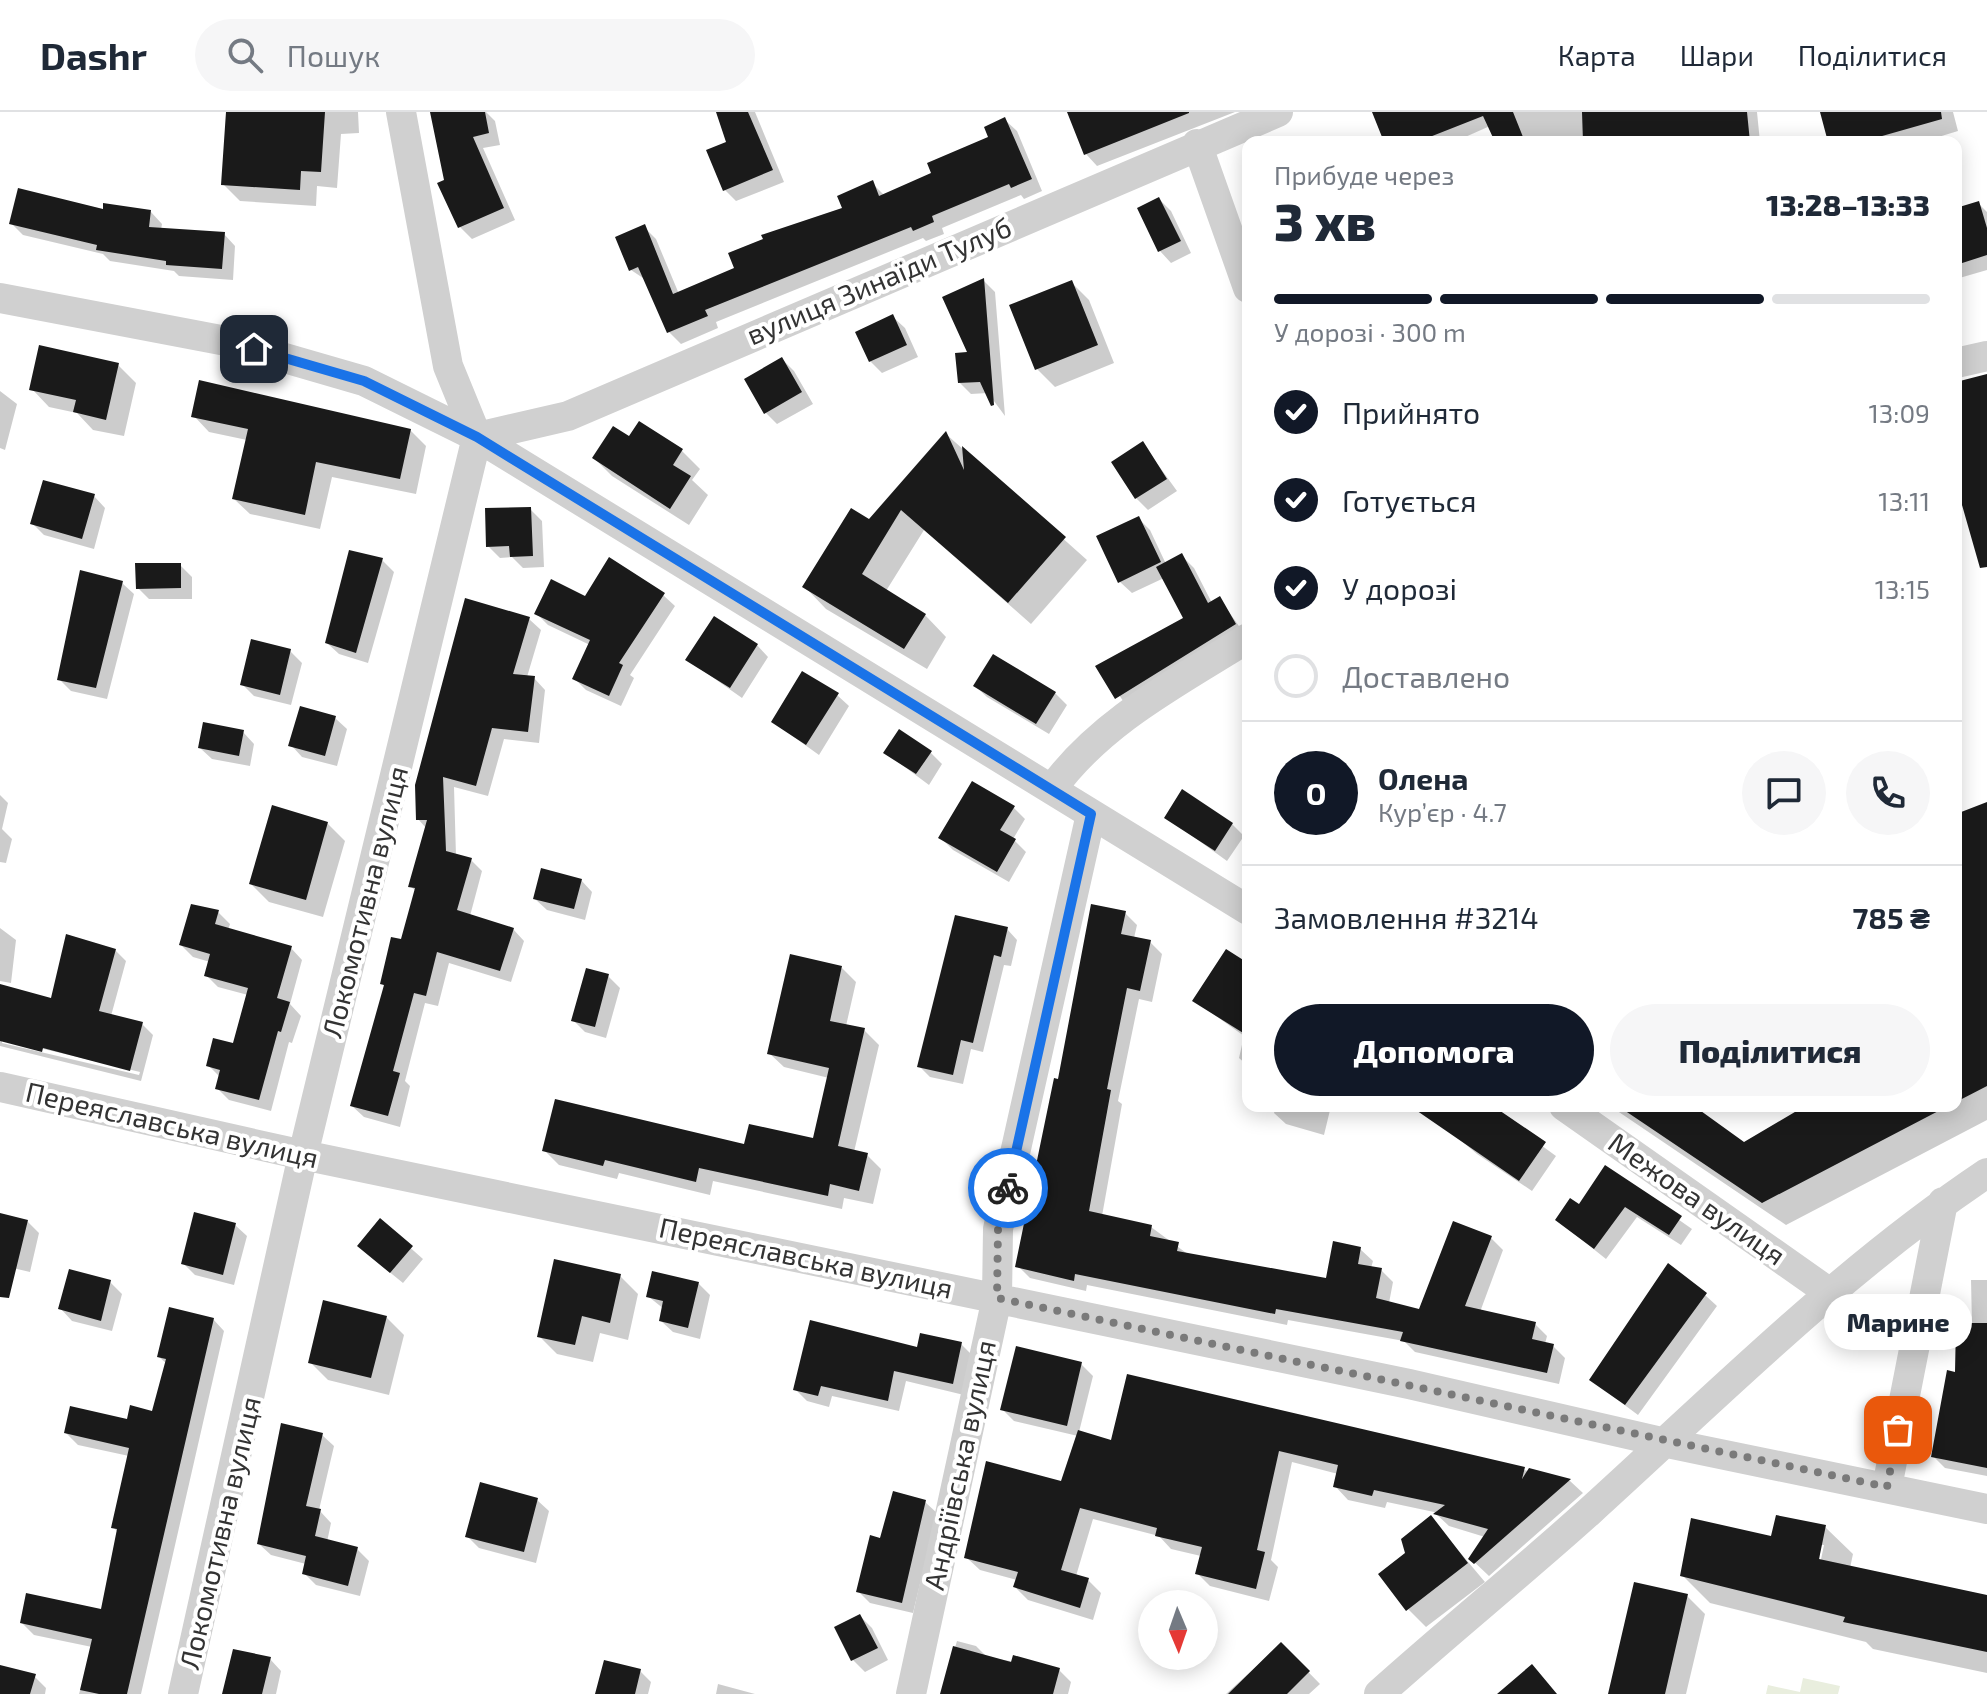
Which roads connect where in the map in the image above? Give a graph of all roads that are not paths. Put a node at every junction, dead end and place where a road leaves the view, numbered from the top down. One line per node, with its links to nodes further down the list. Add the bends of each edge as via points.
1 (401, 112): 8 (street, via 448,366)
2 (1278, 112): 3 (street, вулиця Зинаїди Тулуб)
3 (1197, 144): 4 (street); 8 (street, вулиця Зинаїди Тулуб, via 568,416)
4 (1242, 271)
5 (0, 298): 8 (street, via 226,341 364,381)
6 (1987, 356): 7 (street)
7 (1962, 362)
8 (477, 437): 10 (street); 15 (street, Локомотивна вулиця)
9 (1242, 642): 10 (street, via 1116,722 1076,756)
10 (1052, 789): 11 (street)
11 (1091, 814): 12 (street); 19 (street, Андріївська вулиця, via 998,1229)
12 (1242, 906)
13 (0, 1087): 15 (street, Переяславська вулиця)
14 (1573, 1112): 18 (street, Межова вулиця)
15 (303, 1155): 19 (street, Переяславська вулиця); 23 (street, Локомотивна вулиця)
16 (1987, 1173): 17 (street)
17 (1943, 1202): 18 (street); 21 (street)
18 (1830, 1293): 20 (street)
19 (997, 1298): 20 (street, Переяславська вулиця); 24 (street, Андріївська вулиця)
20 (1662, 1442): 21 (street, Переяславська вулиця); 25 (street)
21 (1887, 1487): 22 (street, Переяславська вулиця)
22 (1987, 1509)
23 (183, 1694)
24 (911, 1694)
25 (1379, 1694)

